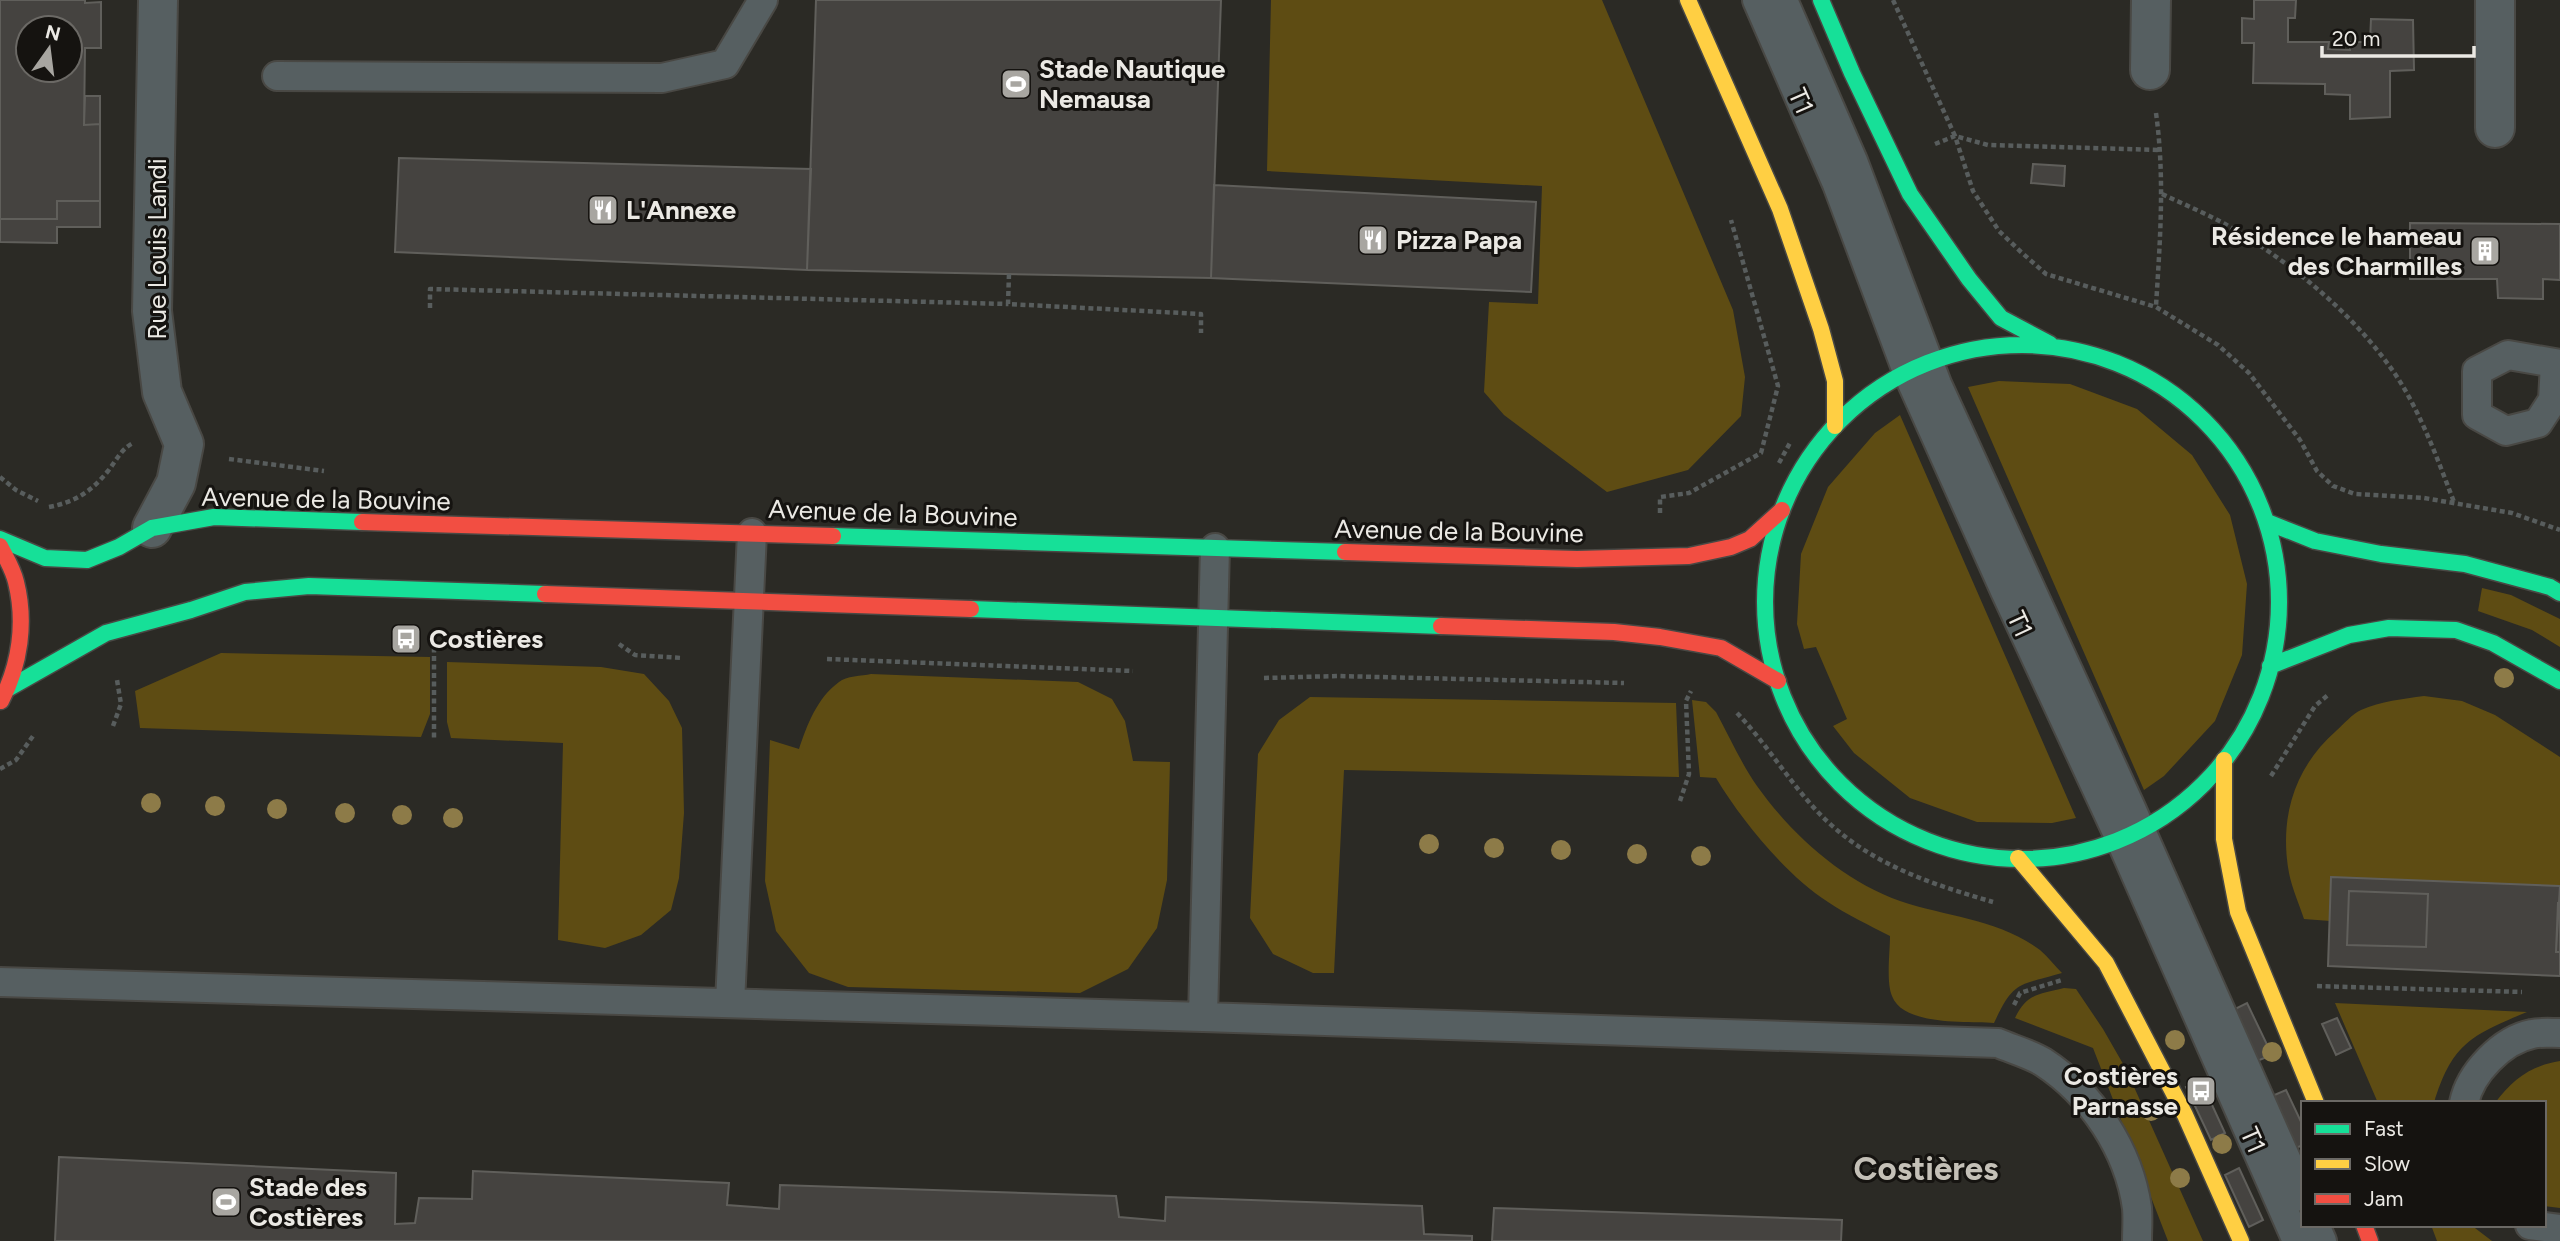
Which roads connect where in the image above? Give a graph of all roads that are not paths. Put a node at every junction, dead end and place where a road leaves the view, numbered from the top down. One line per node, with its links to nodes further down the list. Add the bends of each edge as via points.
1 (158, 0): 17 (street, Rue Louis Landi, via 152,311 163,392 184,444 176,483)
2 (763, 0): 10 (lane, via 724,64 662,78)
3 (1688, 0): 14 (street, via 1780,209 1835,382)
4 (1757, 0): 13 (lane, T1 / T1)
5 (1783, 0): 13 (lane, T1 / T1, via 1853,162)
6 (1821, 0): 12 (street, via 1910,194 2001,318)
7 (2151, 0): 9 (street)
8 (2496, 0): 11 (street)
9 (2150, 70)
10 (277, 76)
11 (2495, 128)
12 (2055, 347): 13 (street, via 1986,347 1944,357); 16 (street, via 2113,362 2183,402 2230,452 2251,484)
13 (1919, 369): 14 (street, via 1881,388); 31 (lane, T1 / T1, via 2004,533)
14 (1835, 426): 15 (street, via 1801,471)
15 (1782, 510): 21 (street, Avenue de la Bouvine, via 1752,538 1720,551 1672,556 1577,559); 26 (street, via 1765,599)
16 (2267, 522): 22 (street, via 2315,541 2465,564); 25 (street, via 2280,608)
17 (152, 528): 18 (street, Avenue de la Bouvine, via 214,517); 19 (street, Avenue de la Bouvine, via 87,560 45,558)
18 (752, 533): 21 (street, Avenue de la Bouvine); 23 (lane)
19 (0, 539)
20 (0, 546): 28 (street, via 17,585 21,637)
21 (1215, 548): 24 (lane)
22 (2560, 593)
23 (748, 602): 24 (street); 28 (street, via 309,586 245,592 106,634); 34 (lane)
24 (1212, 618): 26 (street, via 1660,636 1721,648); 35 (lane)
25 (2270, 666): 27 (street, via 2349,635 2389,628 2456,630 2493,643); 30 (street, via 2253,715)
26 (1778, 681): 32 (street, via 1810,746 1856,797 1929,841 1994,857)
27 (2560, 681)
28 (9, 688): 29 (street)
29 (0, 702)
30 (2224, 760): 31 (street, via 2171,814); 37 (street, via 2224,839 2238,912)
31 (2132, 837): 32 (street, via 2078,852); 39 (lane, T1 / T1); 42 (lane, T1 / T1)
32 (2018, 858): 41 (street, via 2106,964 2185,1115)
33 (0, 982): 34 (lane)
34 (730, 1003): 35 (lane)
35 (1203, 1017): 40 (lane, via 1998,1043 2041,1061 2077,1089 2107,1126 2129,1177 2137,1209)
36 (2560, 1033): 38 (lane, via 2531,1034 2505,1046 2480,1068)
37 (2315, 1101)
38 (2464, 1101)
39 (2301, 1193)
40 (2137, 1241)
41 (2241, 1241)
42 (2297, 1241)

